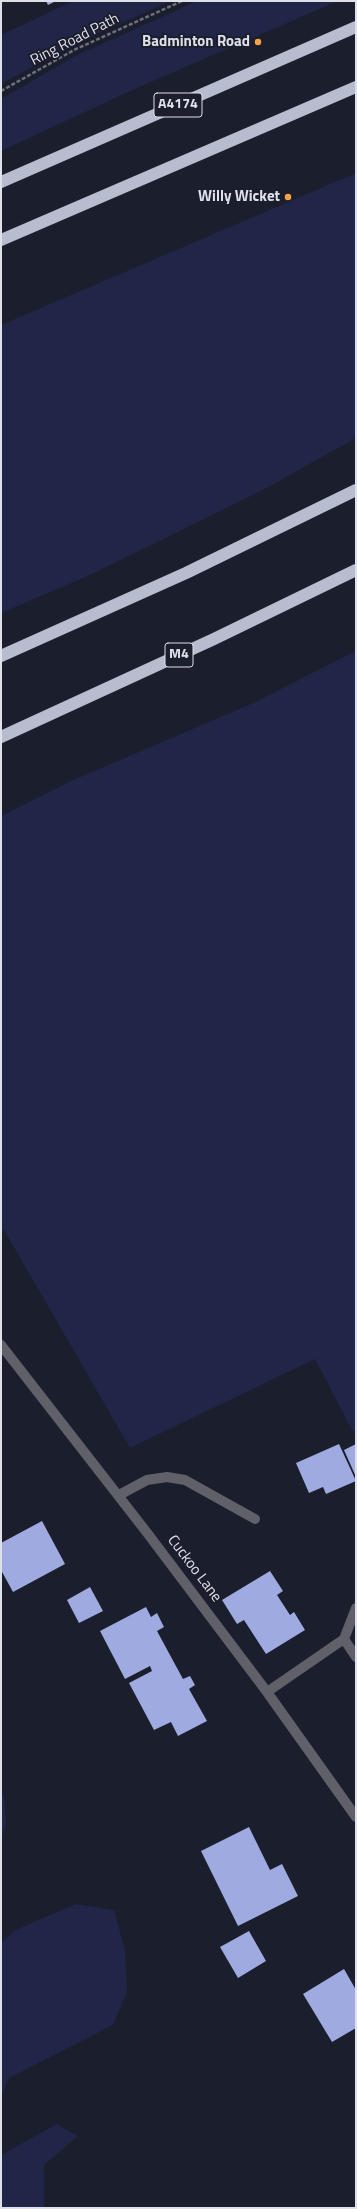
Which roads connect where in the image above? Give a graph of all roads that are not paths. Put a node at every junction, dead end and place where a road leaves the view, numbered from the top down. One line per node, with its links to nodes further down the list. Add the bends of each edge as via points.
1 (356, 27): 3 (highway, A4174)
2 (356, 87): 4 (highway)
3 (1, 182)
4 (1, 240)
5 (356, 490): 7 (highway, via 186,573)
6 (356, 570): 8 (highway, M4)
7 (1, 656)
8 (1, 737)
9 (1, 1345): 10 (street, Cuckoo Lane)
10 (119, 1495): 11 (street, via 147,1480 167,1477 185,1480); 15 (street, Cuckoo Lane)
11 (255, 1519)
12 (356, 1608): 13 (street)
13 (344, 1639): 14 (street); 15 (street)
14 (356, 1657)
15 (267, 1692): 16 (street, Cuckoo Lane)
16 (356, 1817)

